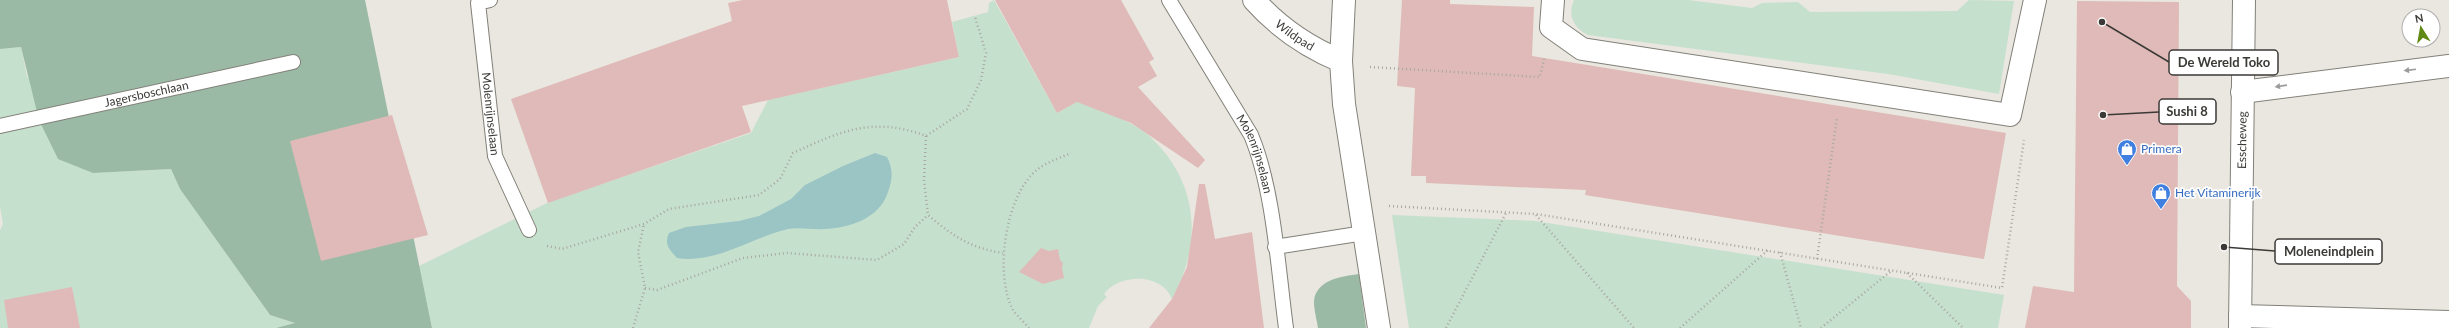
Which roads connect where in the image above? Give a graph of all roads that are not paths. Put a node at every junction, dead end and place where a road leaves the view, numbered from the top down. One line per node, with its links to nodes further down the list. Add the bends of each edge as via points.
1 (490, 0): 13 (lane, Molenrijnselaan, via 478,3 495,156)
2 (1169, 0): 15 (lane, Molenrijnselaan, via 1251,135 1260,157)
3 (1254, 0): 8 (street, Wildpad, via 1311,48)
4 (1344, 0): 8 (street)
5 (1553, 0): 6 (street, via 1551,27 1582,49 2010,115)
6 (2035, 0)
7 (2244, 0): 11 (street, Esscheweg)
8 (1341, 61): 14 (street, via 1344,104)
9 (293, 62): 12 (lane, Jagersboschlaan)
10 (2449, 66): 11 (street, one-way to 11)
11 (2242, 92): 16 (street, Esscheweg)
12 (0, 126)
13 (529, 230)
14 (1364, 234): 15 (lane); 19 (street)
15 (1275, 247): 18 (lane, Molenrijnselaan)
16 (2240, 322): 17 (street)
17 (2449, 322)
18 (1286, 328)
19 (1379, 328)

